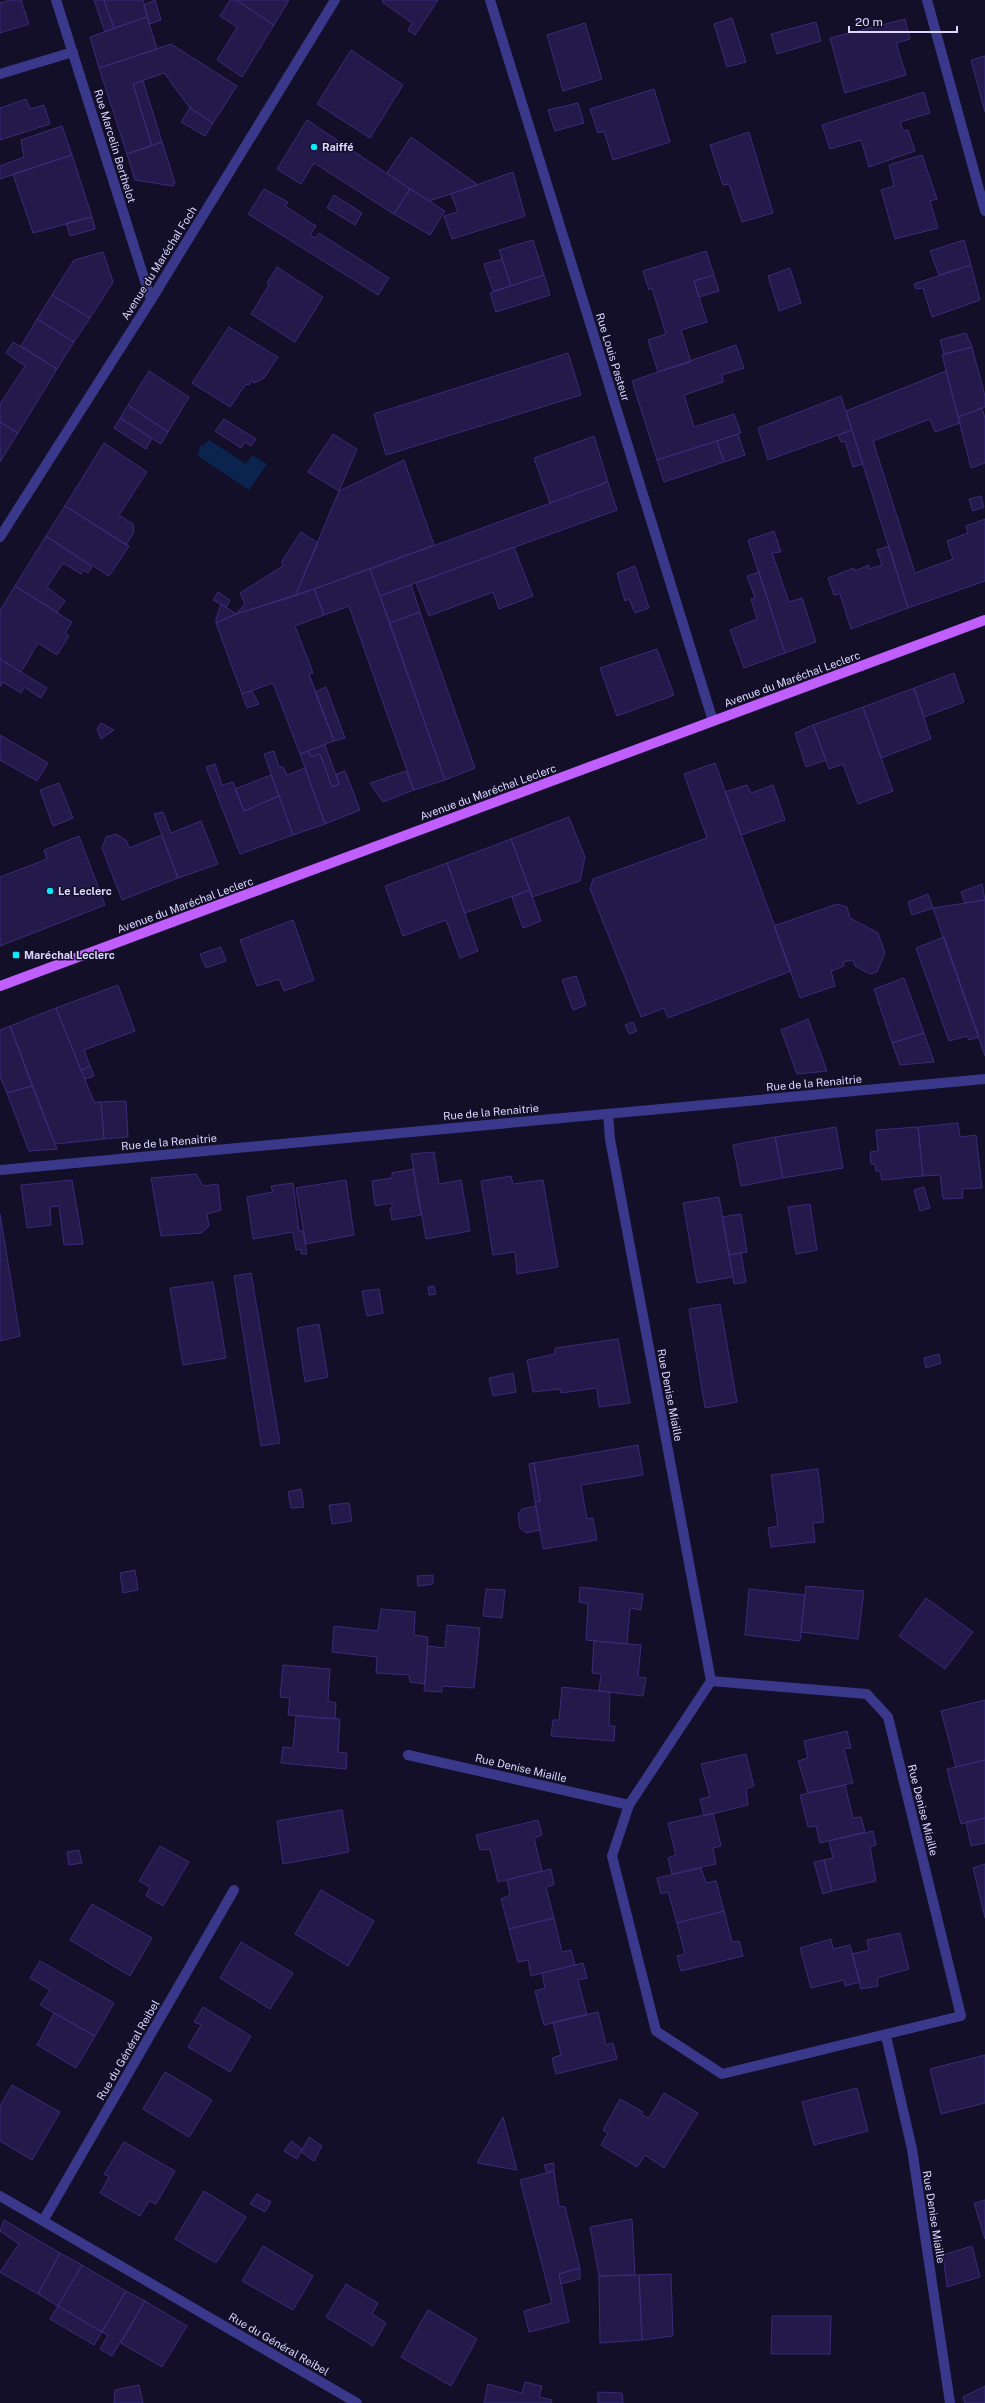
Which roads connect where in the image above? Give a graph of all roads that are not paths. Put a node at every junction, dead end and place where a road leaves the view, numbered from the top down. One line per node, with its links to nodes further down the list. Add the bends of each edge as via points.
1 (56, 0): 5 (street, Rue Marcelin Berthelot)
2 (335, 0): 8 (street, Avenue du Maréchal Foch)
3 (490, 0): 11 (street, Rue Louis Pasteur)
4 (926, 0): 7 (street)
5 (73, 52): 6 (street); 8 (street, Rue Marcelin Berthelot)
6 (0, 74)
7 (985, 211)
8 (150, 300): 9 (street, Avenue du Maréchal Foch)
9 (0, 537)
10 (985, 620): 11 (main road, Avenue du Maréchal Leclerc)
11 (713, 722): 12 (main road, Avenue du Maréchal Leclerc)
12 (0, 986)
13 (985, 1079): 14 (street, Rue de la Renaitrie)
14 (608, 1114): 15 (street, Rue de la Renaitrie); 16 (street, Rue Denise Miaille, via 610,1139)
15 (0, 1170)
16 (711, 1681): 18 (street, Rue Denise Miaille); 20 (street, Rue Denise Miaille, via 867,1694 888,1717 961,2016)
17 (408, 1755): 18 (street, Rue Denise Miaille)
18 (629, 1804): 20 (street, Rue Denise Miaille, via 612,1856 656,2031 722,2074)
19 (234, 1890): 22 (street, Rue du Général Reibel)
20 (886, 2036): 24 (street, Rue Denise Miaille, via 913,2156)
21 (0, 2196): 22 (street, Rue du Général Reibel)
22 (43, 2221): 23 (street, Rue du Général Reibel)
23 (357, 2403)
24 (950, 2403)

